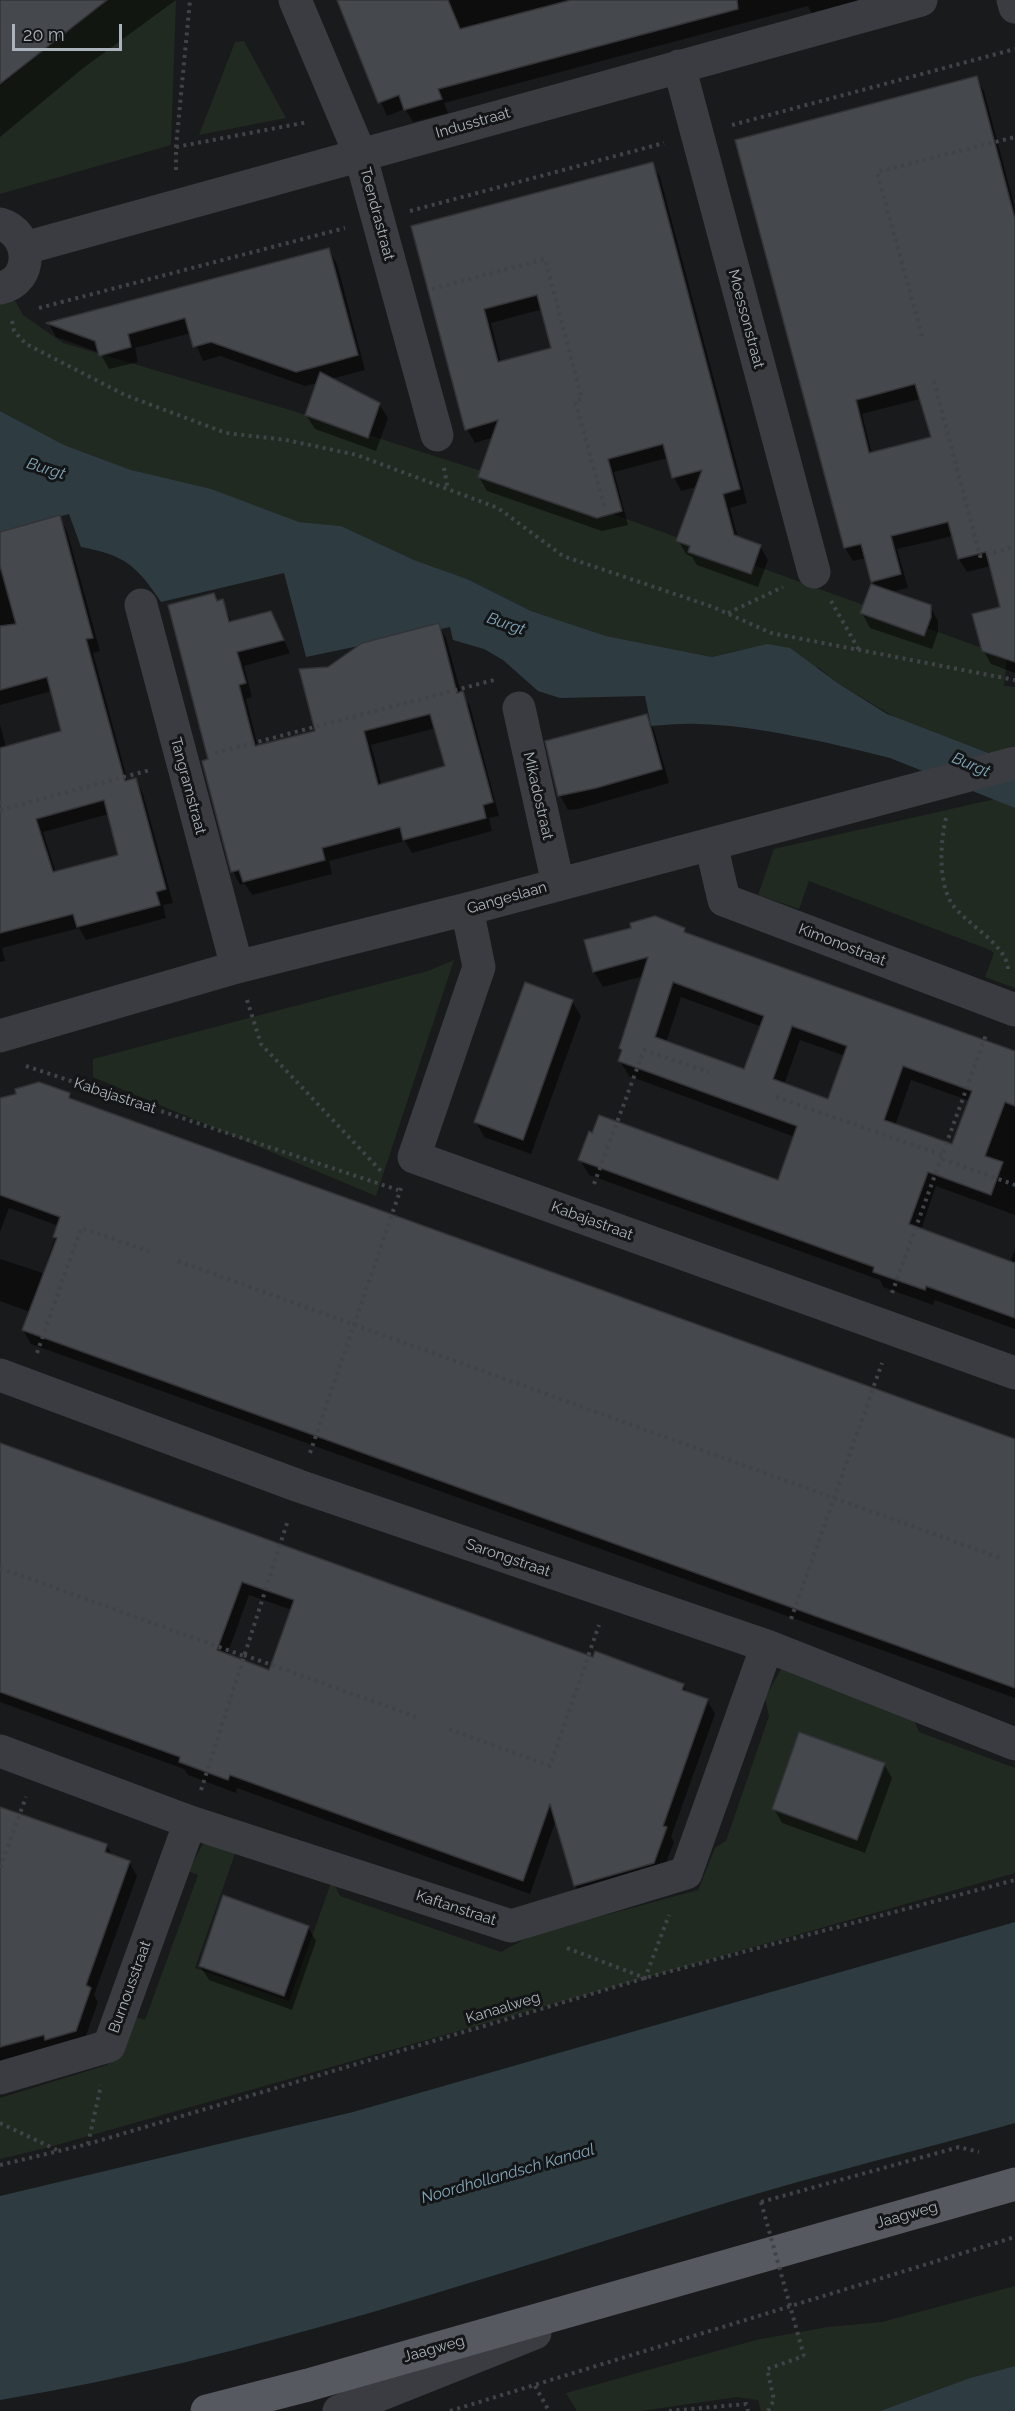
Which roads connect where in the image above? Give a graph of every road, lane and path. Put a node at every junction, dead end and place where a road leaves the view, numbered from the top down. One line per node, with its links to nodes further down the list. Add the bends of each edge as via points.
1 (190, 0): 11 (path)
2 (296, 0): 8 (street, Toendrastraat)
3 (921, 0): 7 (street, Indusstraat)
4 (1013, 0): 5 (street)
5 (1015, 7)
6 (1015, 49): 9 (path)
7 (679, 66): 9 (street, Moessonstraat); 12 (street, Indusstraat)
8 (343, 115): 11 (path); 12 (street, Toendrastraat)
9 (696, 135): 14 (path); 25 (street, Moessonstraat)
10 (1015, 137): 20 (path, via 878,172)
11 (176, 147): 13 (path)
12 (360, 154): 13 (street, Indusstraat); 14 (street, Toendrastraat)
13 (177, 206): 16 (street, Indusstraat)
14 (378, 219): 18 (street, Toendrastraat); 19 (path)
15 (0, 224): 16 (street, via 13,229)
16 (25, 248): 17 (street, via 25,267)
17 (3, 287): 27 (path, via 14,331 26,344 125,394 226,433 286,440 357,455 498,508 563,556)
18 (400, 298): 22 (street, Toendrastraat); 23 (path, via 545,260 582,399 575,401)
19 (34, 309)
20 (922, 336)
21 (934, 381): 24 (path, via 980,556)
22 (437, 435)
23 (604, 509)
24 (1015, 547)
25 (814, 573): 27 (path); 28 (path)
26 (141, 605): 31 (street, Tangramstraat)
27 (727, 614): 28 (path, via 771,633)
28 (859, 650): 29 (path)
29 (1015, 680)
30 (519, 708): 31 (path, via 503,678); 37 (street, Mikadostraat)
31 (181, 761): 35 (path); 39 (street, Tangramstraat)
32 (1015, 763): 33 (street, Gangeslaan)
33 (932, 786): 36 (street, Gangeslaan); 40 (path, via 947,815 943,831 944,883 961,915 999,949 1008,964)
34 (0, 801): 35 (path)
35 (1, 810)
36 (711, 844): 37 (street, Gangeslaan); 40 (street, Kimonostraat, via 724,900)
37 (558, 884): 38 (street, Gangeslaan)
38 (467, 909): 39 (street, Gangeslaan); 50 (street, Kabajastraat, via 479,968 414,1157)
39 (237, 967): 41 (street, Gangeslaan); 46 (path, via 261,1044)
40 (1006, 1007): 45 (path)
41 (0, 1036)
42 (22, 1065): 49 (path, Kabajastraat)
43 (709, 1072): 50 (path, via 644,1050)
44 (776, 1097): 45 (path)
45 (942, 1157): 48 (path); 54 (path)
46 (385, 1174)
47 (392, 1183): 49 (path)
48 (1015, 1185)
49 (400, 1191): 53 (path)
50 (581, 1217): 54 (street, Kabajastraat)
51 (149, 1251): 56 (path, via 81,1228)
52 (178, 1261): 53 (path)
53 (355, 1324): 57 (path); 58 (path)
54 (887, 1328): 55 (street, Kabajastraat); 58 (path)
55 (1015, 1373)
56 (13, 1380): 57 (street, Sarongstraat)
57 (299, 1486): 61 (street, Sarongstraat); 63 (path)
58 (835, 1500): 59 (path); 62 (path)
59 (1003, 1558)
60 (0, 1568): 63 (path)
61 (610, 1593): 62 (street, Sarongstraat); 65 (path, via 550,1766)
62 (773, 1649): 66 (street, Sarongstraat); 71 (street)
63 (244, 1656): 64 (path); 69 (path)
64 (419, 1718)
65 (449, 1729)
66 (1015, 1744)
67 (0, 1751): 68 (street, Kaftanstraat)
68 (38, 1766): 69 (street, Kaftanstraat); 70 (path)
69 (190, 1822): 73 (street, Kaftanstraat); 75 (street, Burnousstraat)
70 (0, 1868)
71 (686, 1873): 73 (street, Kaftanstraat); 74 (path)
72 (1015, 1880): 74 (path, Kanaalweg)
73 (511, 1926): 74 (path)
74 (645, 1978): 78 (path, Kanaalweg)
75 (109, 2046): 76 (street, Burnousstraat); 78 (path)
76 (0, 2078)
77 (0, 2123): 79 (path)
78 (88, 2144): 79 (path, Kanaalweg)
79 (58, 2151): 81 (path, Kanaalweg)
80 (979, 2152): 92 (path, bridge, via 959,2147 761,2202 804,2356 767,2369 774,2400)
81 (0, 2165)
82 (1015, 2184): 84 (main road, Jaagweg)
83 (1015, 2236): 85 (path)
84 (660, 2284): 86 (main road, Jaagweg); 87 (street, Jaagweg)
85 (535, 2386): 88 (path); 89 (path)
86 (207, 2411)
87 (339, 2411)
88 (450, 2411)
89 (549, 2411)
90 (669, 2411): 91 (path, via 746,2404)
91 (748, 2411)
92 (768, 2411)

